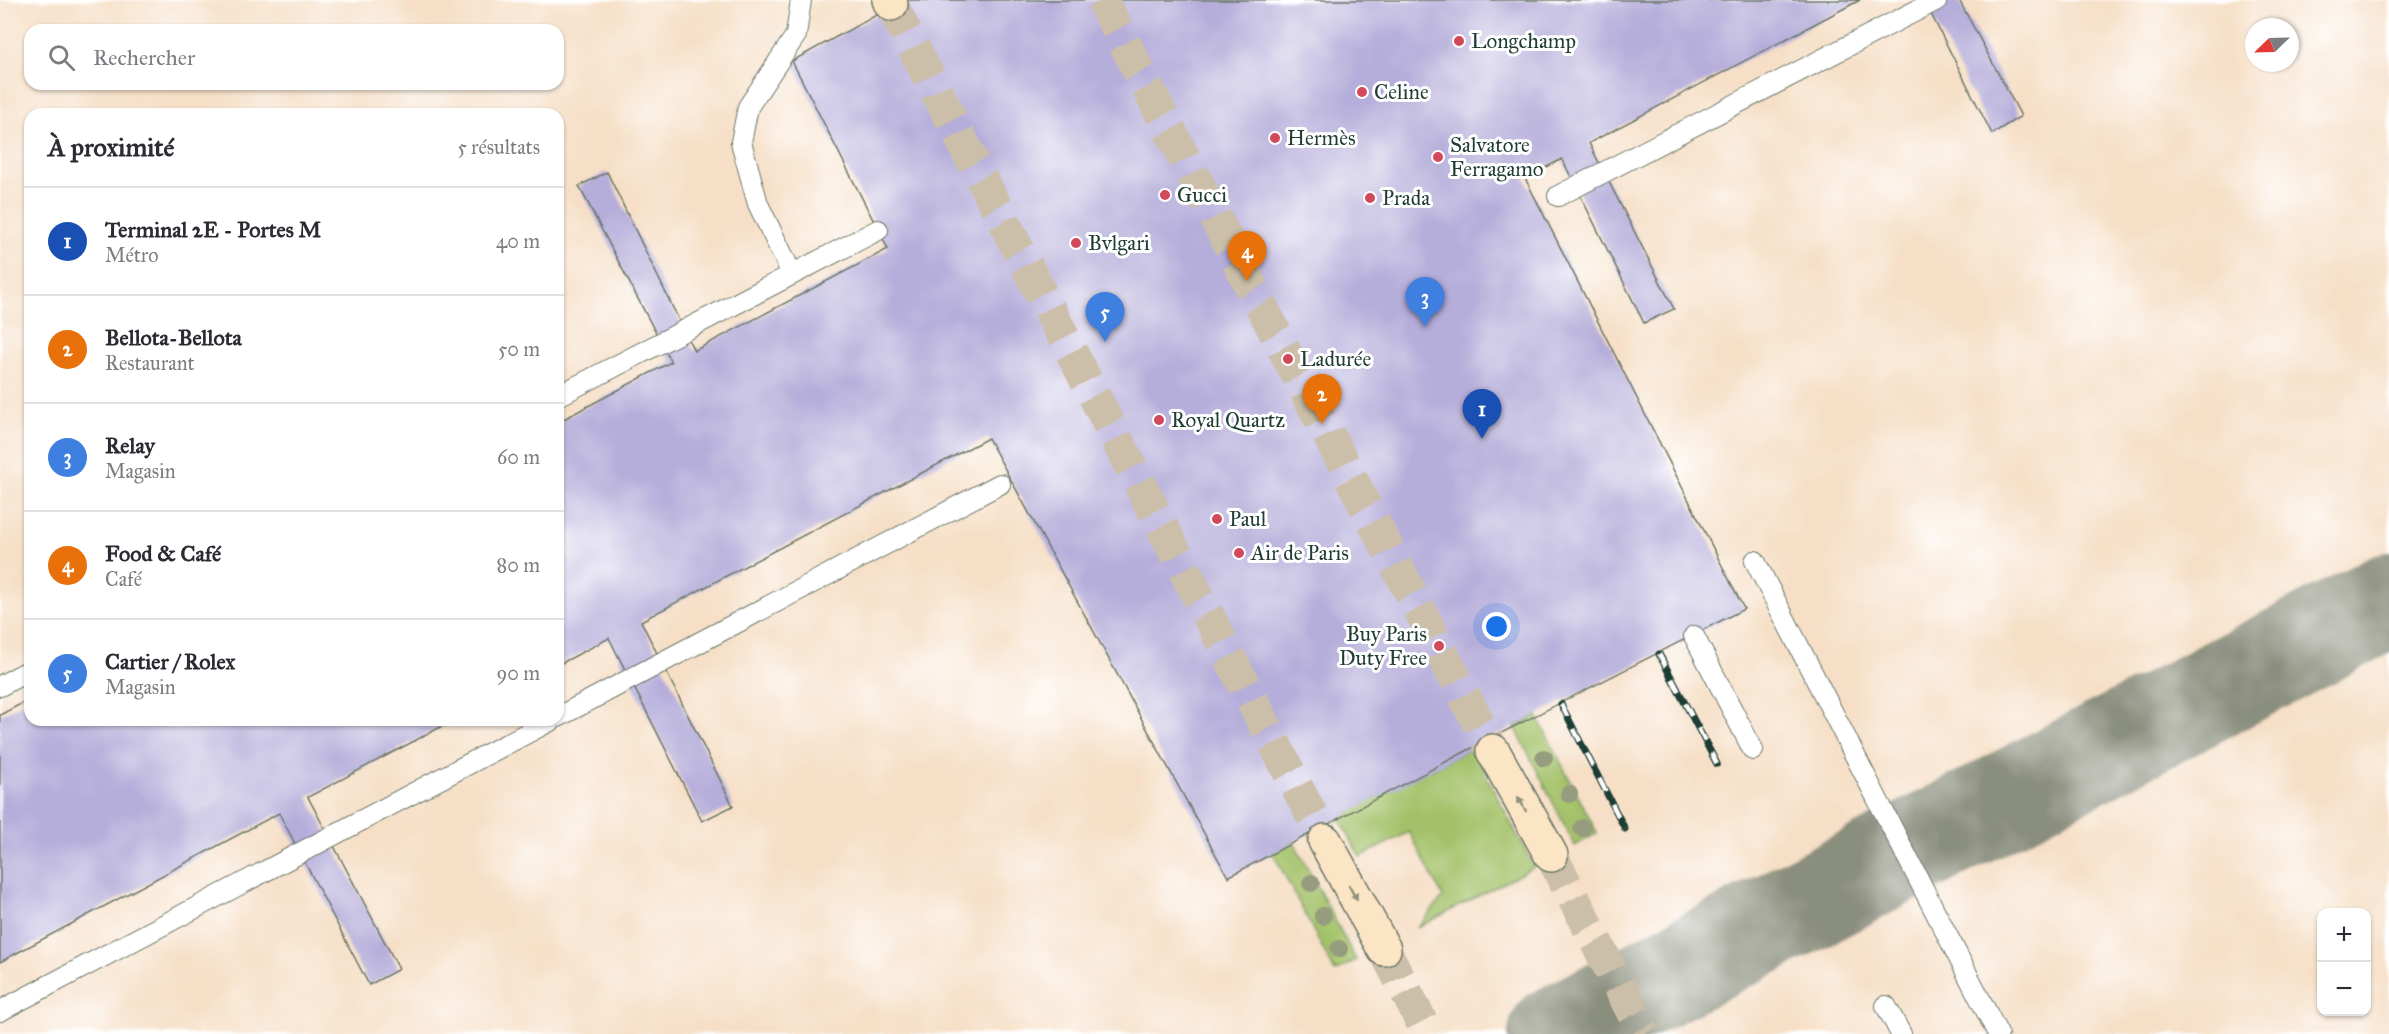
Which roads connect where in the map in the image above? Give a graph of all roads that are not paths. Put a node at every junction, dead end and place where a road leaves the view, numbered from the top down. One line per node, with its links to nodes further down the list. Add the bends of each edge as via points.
1 (801, 0): 5 (lane, via 796,35 748,107 741,142 758,204)
2 (1937, 0): 3 (lane)
3 (1558, 196)
4 (878, 230): 5 (lane)
5 (792, 274): 6 (lane)
6 (564, 393)
7 (1000, 484): 12 (lane)
8 (1755, 561): 22 (lane)
9 (1694, 636): 14 (lane)
10 (24, 673): 11 (lane)
11 (0, 686)
12 (564, 714)
13 (541, 726): 20 (lane)
14 (1753, 750)
15 (1492, 751): 17 (main road, one-way to 15)
16 (1325, 841): 18 (main road, one-way to 18)
17 (1551, 855)
18 (1384, 949)
19 (1886, 1006): 21 (lane)
20 (0, 1011)
21 (1901, 1034)
22 (1998, 1034)

